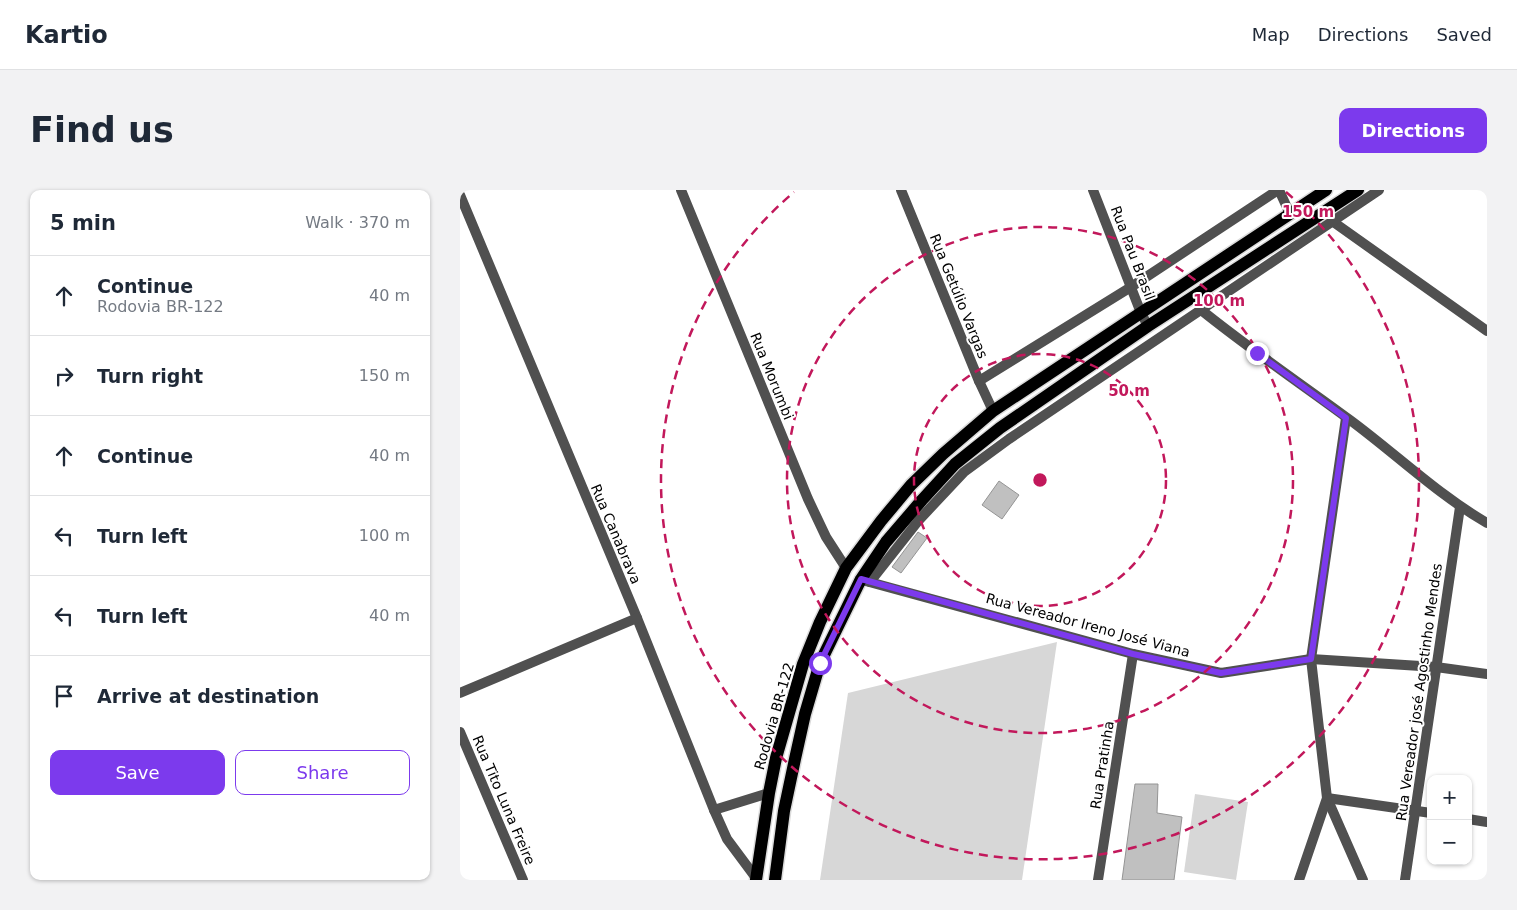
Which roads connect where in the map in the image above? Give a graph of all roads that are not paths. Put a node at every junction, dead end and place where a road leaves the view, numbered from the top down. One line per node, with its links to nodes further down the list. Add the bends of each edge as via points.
1 (680, 190): 21 (street, Rua Morumbi, via 808,499 826,538)
2 (901, 190): 16 (street, Rua Getúlio Vargas)
3 (1093, 190): 11 (street, Rua Pau Brasil)
4 (1279, 190): 9 (street); 11 (street)
5 (1326, 190): 9 (main road, Rodovia BR-122)
6 (1358, 190): 14 (main road)
7 (1379, 190): 10 (street)
8 (460, 194): 23 (street, Rua Canabrava)
9 (1290, 214): 13 (main road, Rodovia BR-122)
10 (1332, 221): 12 (street); 15 (street)
11 (1131, 287): 13 (street, Rua Pau Brasil); 16 (street)
12 (1200, 309): 18 (street); 22 (street, via 964,472)
13 (1141, 312): 14 (street, Rua Pau Brasil); 17 (main road, Rodovia BR-122)
14 (1148, 326): 22 (main road, via 1000,428 955,464 886,542)
15 (1487, 331)
16 (979, 381): 17 (street, Rua Getúlio Vargas)
17 (993, 411): 21 (main road, Rodovia BR-122, via 912,486)
18 (1346, 418): 19 (street); 25 (street)
19 (1460, 507): 20 (street); 26 (street, Rua Vereador josé Agostinho Mendes)
20 (1487, 523)
21 (846, 568): 30 (main road, Rodovia BR-122, via 803,664)
22 (866, 581): 24 (street, Rua Vereador Ireno José Viana); 39 (main road, via 820,663 805,714 784,811)
23 (637, 618): 28 (street); 32 (street, Rua Canabrava)
24 (1133, 654): 25 (street, Rua Vereador Ireno José Viana, via 1221,673); 40 (street, Rua Pratinha)
25 (1311, 659): 26 (street); 31 (street)
26 (1436, 666): 27 (street); 33 (street, Rua Vereador josé Agostinho Mendes)
27 (1487, 674)
28 (460, 693)
29 (460, 732): 38 (street, Rua Tito Luna Freire)
30 (769, 793): 32 (street); 37 (main road, Rodovia BR-122)
31 (1327, 798): 33 (street); 41 (street); 42 (street)
32 (714, 810): 37 (street, Rua Canabrava, via 728,839)
33 (1415, 811): 34 (street); 43 (street, Rua Vereador josé Agostinho Mendes)
34 (1427, 812)
35 (1472, 820): 36 (street)
36 (1487, 822)
37 (756, 879)
38 (523, 880)
39 (775, 880)
40 (1098, 880)
41 (1299, 880)
42 (1363, 880)
43 (1405, 880)

